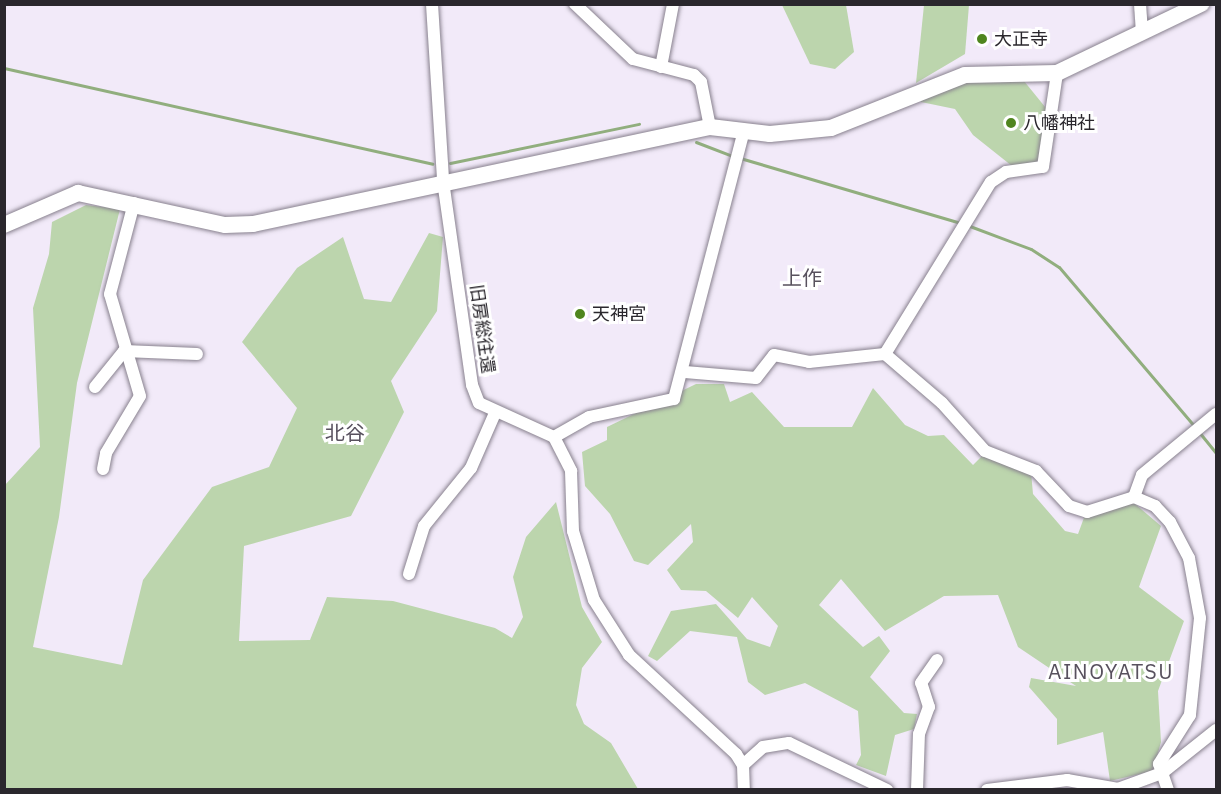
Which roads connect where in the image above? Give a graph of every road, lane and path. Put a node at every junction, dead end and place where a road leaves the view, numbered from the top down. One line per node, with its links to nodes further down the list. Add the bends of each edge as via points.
1 (432, 4): 11 (street, 旧房総往還)
2 (574, 4): 7 (street, via 633,59)
3 (673, 4): 7 (street)
4 (1140, 4): 6 (street)
5 (1201, 4): 6 (street)
6 (1142, 30): 8 (street)
7 (661, 67): 9 (street, via 701,82)
8 (1057, 73): 10 (street, via 965,75 831,128); 16 (street, via 1043,167 1006,171 991,182)
9 (710, 127): 10 (street); 11 (street)
10 (744, 130): 17 (street)
11 (443, 181): 12 (street, via 243,225); 19 (street, 旧房総往還, via 472,385 479,403)
12 (134, 203): 13 (street, via 78,193); 14 (street, via 110,294)
13 (4, 225)
14 (124, 351): 15 (street); 18 (street); 22 (street, via 140,396 106,453)
15 (197, 354)
16 (885, 354): 17 (street, via 809,362 774,355 756,378); 23 (street, via 935,396 985,451 1036,471 1069,506 1087,512)
17 (685, 372): 21 (street, via 674,399 589,417)
18 (95, 387)
19 (495, 413): 21 (street, 旧房総往還, via 543,428); 24 (street, via 471,468 424,526)
20 (1216, 414): 23 (street, via 1142,475)
21 (554, 437): 27 (street, via 571,471 573,531 594,600 629,655)
22 (103, 470)
23 (1134, 497): 28 (street, via 1155,506 1170,522 1189,558 1200,618 1196,693 1190,715 1159,764)
24 (409, 574)
25 (937, 660): 31 (street, via 921,683 929,707 919,734)
26 (1216, 729): 28 (street)
27 (743, 765): 29 (street); 30 (street, via 763,747 789,743)
28 (1162, 773): 32 (street, via 1118,789 1067,780); 33 (street)
29 (744, 789)
30 (887, 789)
31 (917, 789)
32 (987, 789)
33 (1168, 789)

